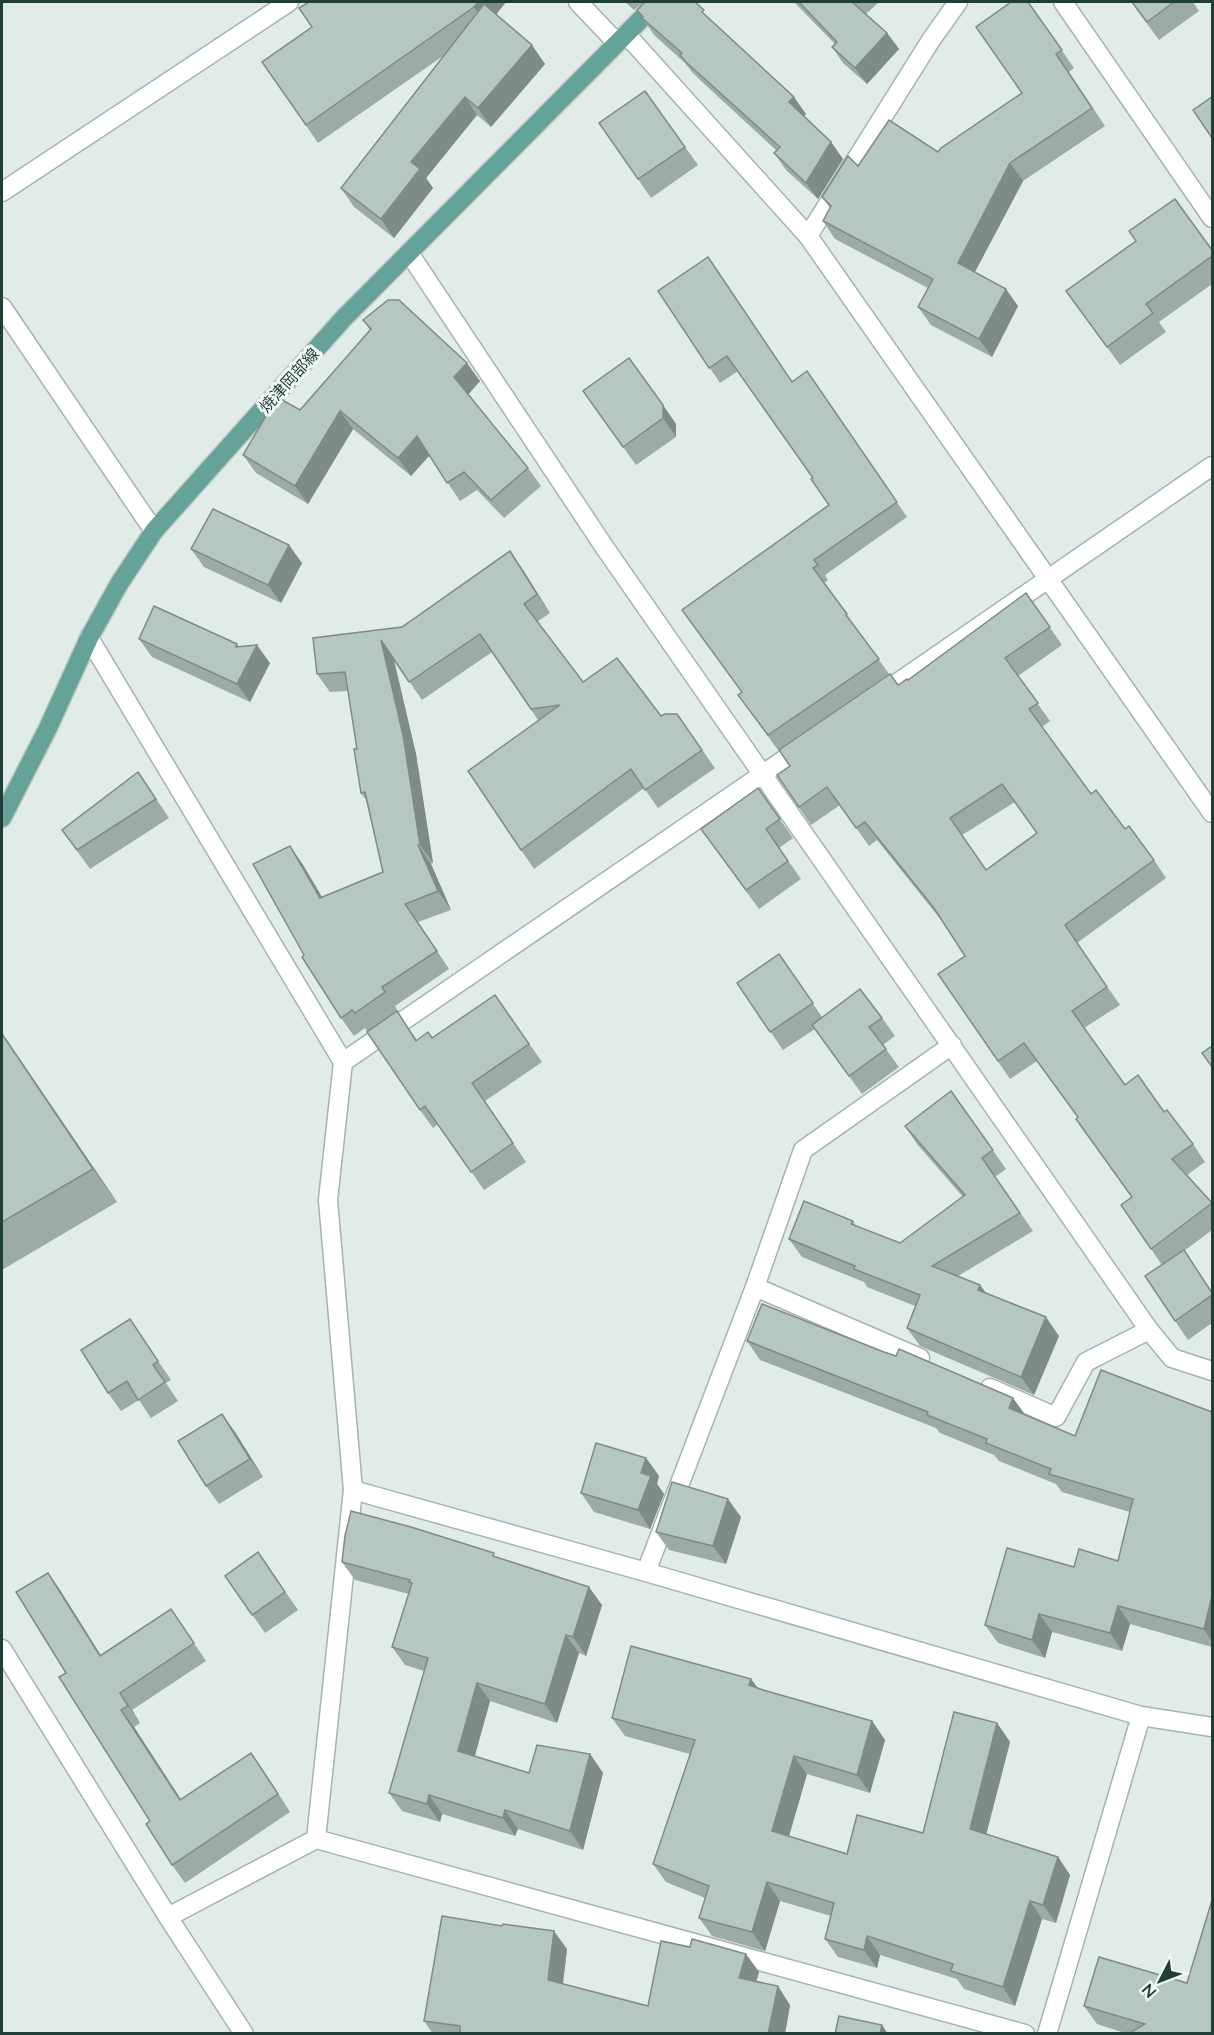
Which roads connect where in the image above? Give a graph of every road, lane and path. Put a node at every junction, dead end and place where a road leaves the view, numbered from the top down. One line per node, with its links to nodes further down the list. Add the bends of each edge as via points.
1 (288, 2): 7 (street)
2 (578, 2): 6 (street)
3 (658, 2): 6 (main road, 焼津岡部線)
4 (958, 2): 9 (street)
5 (1063, 2): 8 (street)
6 (621, 38): 9 (street); 10 (main road, 焼津岡部線)
7 (2, 192)
8 (1212, 218)
9 (808, 236): 14 (street)
10 (409, 253): 13 (main road, 焼津岡部線, via 343,319); 18 (street, via 605,548)
11 (2, 308): 13 (street)
12 (1212, 466): 14 (street)
13 (154, 531): 15 (main road, 焼津岡部線)
14 (1048, 578): 16 (street); 19 (street)
15 (89, 638): 20 (main road, 焼津岡部線); 22 (street)
16 (861, 707)
17 (822, 734): 18 (street)
18 (763, 775): 21 (street); 22 (street)
19 (1212, 813)
20 (2, 818)
21 (952, 1045): 23 (street, via 803,1150); 24 (street)
22 (343, 1062): 28 (street, via 328,1200)
23 (755, 1287): 25 (street); 29 (street)
24 (1149, 1330): 26 (street, via 1172,1359); 27 (street, via 1086,1362 1056,1417)
25 (938, 1366)
26 (1212, 1371)
27 (970, 1380)
28 (353, 1490): 29 (street); 33 (street)
29 (646, 1572): 31 (street)
30 (2, 1649): 34 (street)
31 (1141, 1716): 32 (street); 37 (street)
32 (1212, 1727)
33 (316, 1839): 34 (street); 36 (street)
34 (168, 1917): 35 (street)
35 (243, 2034)
36 (1025, 2034)
37 (1047, 2034)

